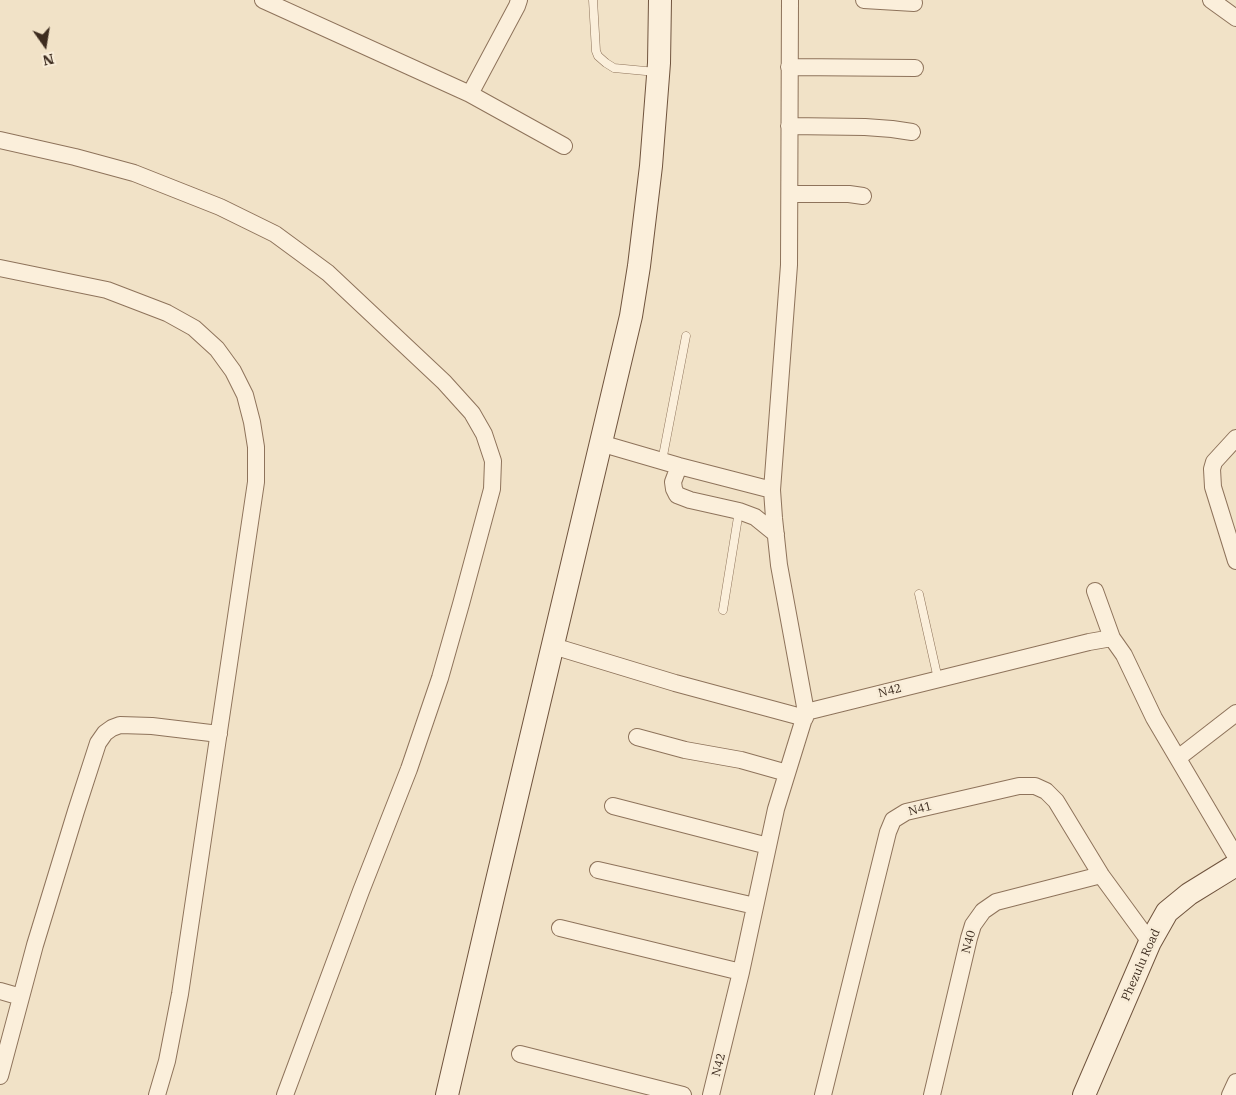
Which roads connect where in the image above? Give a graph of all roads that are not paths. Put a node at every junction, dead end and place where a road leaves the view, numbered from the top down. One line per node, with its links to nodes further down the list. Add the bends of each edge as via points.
1 (263, 0): 13 (street)
2 (519, 0): 13 (street)
3 (593, 0): 12 (lane, via 598,56 614,68)
4 (660, 0): 12 (street)
5 (790, 0): 10 (street)
6 (864, 0): 8 (street)
7 (1211, 0): 9 (street)
8 (914, 3)
9 (1236, 18)
10 (789, 67): 11 (street); 14 (street)
11 (915, 68)
12 (658, 72): 23 (street, via 640,266)
13 (470, 94): 17 (street)
14 (789, 126): 15 (street, via 865,127); 18 (street)
15 (912, 132)
16 (0, 140): 58 (street, via 134,173 220,207 275,234 328,274 444,382 472,413 484,434 493,461 492,489 440,678 409,769)
17 (564, 146)
18 (790, 194): 19 (street); 26 (street, via 789,265)
19 (863, 196)
20 (0, 268): 38 (street, via 107,290 167,313 194,328 218,349 245,395 256,447 256,482)
21 (686, 336): 24 (lane)
22 (1236, 438): 29 (street, via 1214,462 1212,469 1213,487)
23 (600, 443): 24 (street); 34 (street)
24 (662, 462): 25 (street)
25 (679, 466): 26 (street); 27 (street, via 673,482 677,495)
26 (772, 490): 28 (street)
27 (739, 511): 28 (street, via 755,517); 32 (lane)
28 (776, 534): 37 (street)
29 (1236, 562)
30 (1096, 591): 33 (street)
31 (919, 594): 35 (lane)
32 (723, 610)
33 (1112, 638): 35 (street, N42); 40 (street)
34 (553, 646): 37 (street, via 675,684); 59 (street)
35 (938, 679): 37 (street, N42)
36 (1236, 713): 40 (street)
37 (806, 715): 41 (street, N42)
38 (219, 734): 53 (street, via 130,725 120,725 105,732 98,743 76,811); 57 (street, via 180,994)
39 (637, 737): 41 (street)
40 (1178, 758): 44 (street)
41 (787, 773): 43 (street, N42)
42 (613, 806): 43 (street)
43 (768, 846): 48 (street, N42)
44 (1236, 857)
45 (1236, 865): 50 (street, Phezulu Road, via 1168,912)
46 (598, 870): 48 (street)
47 (1101, 875): 50 (street, N41); 62 (street, N41, via 1056,801 1035,786 1019,786 906,812 893,820); 63 (street, N40, via 996,902 983,911 969,938)
48 (755, 906): 51 (street, N42)
49 (560, 928): 51 (street)
50 (1150, 942): 64 (street, Phezulu Road)
51 (741, 972): 61 (street, N42)
52 (0, 991): 53 (street)
53 (21, 997): 55 (street)
54 (520, 1054): 60 (street)
55 (0, 1076)
56 (1236, 1082): 65 (street)
57 (157, 1095)
58 (285, 1095)
59 (447, 1095)
60 (683, 1095)
61 (711, 1095)
62 (823, 1095)
63 (932, 1095)
64 (1084, 1095)
65 (1230, 1095)

